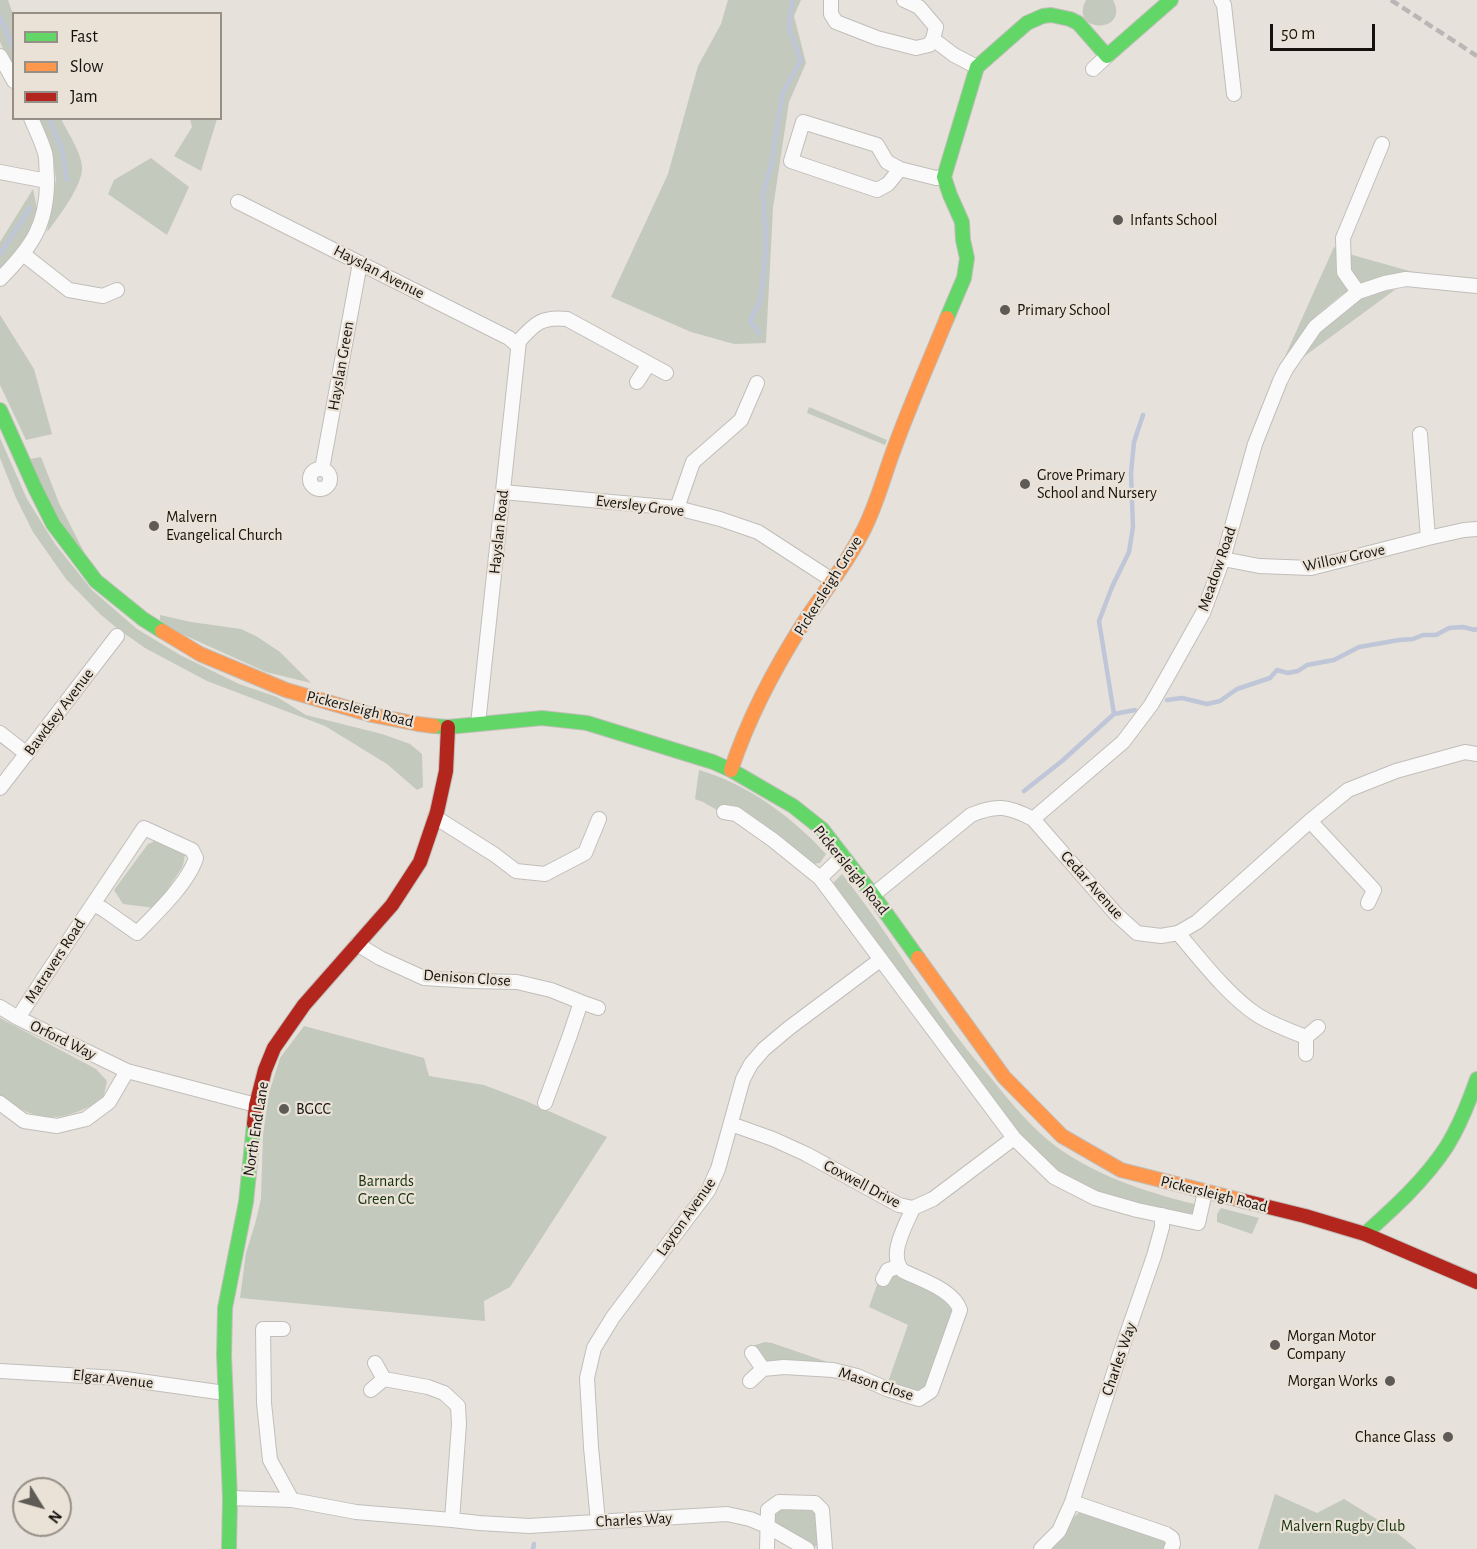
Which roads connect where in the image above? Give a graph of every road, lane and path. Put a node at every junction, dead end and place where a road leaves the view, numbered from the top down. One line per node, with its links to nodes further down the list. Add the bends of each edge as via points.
1 (831, 0): 5 (street, via 831,14 836,22 877,38 916,48 929,45)
2 (904, 0): 5 (street, via 919,7 936,27)
3 (1171, 0): 7 (street)
4 (1221, 0): 11 (street)
5 (933, 39): 8 (street)
6 (0, 56): 10 (street)
7 (1107, 56): 8 (street, via 1078,23 1051,15 1027,23); 9 (street)
8 (977, 66): 16 (street)
9 (1094, 69)
10 (12, 77)
11 (1234, 94)
12 (32, 120): 17 (street, via 46,155)
13 (1382, 144): 24 (street, via 1343,238 1344,272)
14 (900, 169): 14 (street, via 877,190 791,161 803,122 877,145 887,162); 16 (street)
15 (0, 172): 17 (street)
16 (945, 177): 38 (street, Pickersleigh Grove, via 962,222 967,258 964,278 871,514)
17 (47, 182): 19 (street, via 44,214 36,236)
18 (238, 202): 20 (street, Hayslan Avenue)
19 (22, 254): 21 (street); 23 (street, via 69,290 104,303)
20 (360, 263): 25 (street, Hayslan Avenue); 32 (street, Hayslan Green)
21 (0, 279)
22 (1477, 286): 24 (street, Meadow Road, via 1406,279)
23 (117, 290)
24 (1358, 292): 37 (street, Meadow Road, via 1315,327 1286,369 1255,444)
25 (519, 343): 26 (street, via 539,322 553,317 567,319); 33 (street, Hayslan Road)
26 (648, 365): 27 (street); 28 (street)
27 (666, 373)
28 (637, 382)
29 (758, 383): 34 (street, via 741,420 693,462)
30 (0, 410): 41 (street, Pickersleigh Road, via 53,524 96,581 143,619 200,654 286,690 372,715)
31 (1420, 434): 36 (street)
32 (322, 469)
33 (503, 492): 34 (street, Eversley Grove); 40 (street, Hayslan Road)
34 (677, 508): 38 (street, Eversley Grove, via 758,532)
35 (1477, 529): 36 (street, Willow Grove)
36 (1428, 538): 37 (street, Willow Grove, via 1311,568 1259,566)
37 (1223, 559): 50 (street, Meadow Road, via 1203,613 1151,705 1122,742)
38 (832, 580): 45 (street, Pickersleigh Grove, via 751,713)
39 (117, 636): 43 (street, Bawdsey Avenue)
40 (478, 724): 41 (street, Pickersleigh Road); 45 (street, Pickersleigh Road, via 543,718 587,723)
41 (448, 727): 48 (street, North End Lane, via 446,771)
42 (0, 733): 43 (street)
43 (27, 754): 46 (street, Bawdsey Avenue)
44 (1477, 754): 51 (street, via 1465,752 1396,771 1348,790)
45 (731, 770): 52 (street, Pickersleigh Road, via 793,806 822,829)
46 (0, 788)
47 (724, 812): 53 (street, via 736,814)
48 (435, 817): 49 (street, via 516,871 545,874 585,853); 58 (street, North End Lane, via 420,862 392,905)
49 (599, 819)
50 (1033, 819): 55 (street, Cedar Avenue, via 1000,807 971,815); 57 (street, Cedar Avenue, via 1116,915 1137,933)
51 (1310, 821): 54 (street); 57 (street, via 1197,922)
52 (843, 856): 53 (street); 55 (street, Pickersleigh Road)
53 (820, 878): 59 (street)
54 (1376, 893)
55 (873, 895): 74 (street, Pickersleigh Road, via 1004,1077 1062,1136 1121,1170)
56 (93, 904): 56 (street, Matravers Road, via 144,828 192,850 196,858 164,905 137,933); 63 (street, Matravers Road)
57 (1178, 933): 65 (street, via 1243,1004 1273,1024)
58 (357, 944): 60 (street, Denison Close, via 424,978 517,982); 71 (street, North End Lane, via 304,1005 274,1048)
59 (880, 960): 72 (street, Layton Avenue, via 764,1049 742,1079); 73 (street)
60 (581, 1002): 62 (street, Denison Close); 70 (street)
61 (0, 1007): 63 (street, Orford Way)
62 (598, 1008)
63 (18, 1018): 67 (street, Orford Way)
64 (1318, 1027): 65 (street)
65 (1306, 1037): 66 (street)
66 (1306, 1054)
67 (127, 1071): 69 (street, via 109,1102 86,1119 57,1126 24,1121); 71 (street, Orford Way)
68 (1477, 1078): 77 (street, via 1456,1131 1442,1153 1409,1193)
69 (0, 1103)
70 (544, 1103)
71 (256, 1105): 89 (street, North End Lane, via 246,1202 225,1308)
72 (731, 1124): 75 (street, Coxwell Drive, via 806,1154 899,1206); 94 (street, Layton Avenue, via 708,1191 594,1348 587,1378)
73 (1014, 1138): 75 (street, Coxwell Drive, via 933,1198); 76 (street, via 1054,1177 1095,1198)
74 (1205, 1192): 76 (street, via 1198,1223); 77 (street, Pickersleigh Road)
75 (913, 1208): 78 (street, via 900,1237)
76 (1162, 1215): 92 (street, Charles Way, via 1154,1257)
77 (1365, 1234): 80 (street, Pickersleigh Road)
78 (898, 1267): 79 (street, via 888,1270); 84 (street, Mason Close, via 950,1295 960,1310 931,1391 920,1399 833,1370)
79 (883, 1279)
80 (1477, 1282)
81 (283, 1329): 91 (street, via 263,1329 264,1403 270,1460)
82 (752, 1353): 84 (street)
83 (375, 1363): 86 (street)
84 (763, 1369): 87 (street)
85 (0, 1371): 89 (street, Elgar Avenue, via 118,1378)
86 (384, 1379): 88 (street); 93 (street, via 428,1387 444,1393 458,1406)
87 (750, 1381)
88 (371, 1390)
89 (225, 1393): 90 (street, North End Lane)
90 (230, 1498): 91 (street, Charles Way); 96 (street, North End Lane)
91 (292, 1500): 93 (street, Charles Way, via 356,1512)
92 (1071, 1502): 100 (street, Charles Way, via 1059,1531); 101 (street, via 1166,1534 1172,1538)
93 (452, 1520): 94 (street, Charles Way, via 529,1526)
94 (598, 1522): 95 (street, Charles Way, via 727,1514)
95 (767, 1526): 97 (street); 98 (street, Charles Way); 99 (street, via 768,1510 779,1502 815,1503 822,1510)
96 (229, 1549)
97 (767, 1549)
98 (807, 1549)
99 (825, 1549)
100 (1041, 1549)
101 (1171, 1549)

